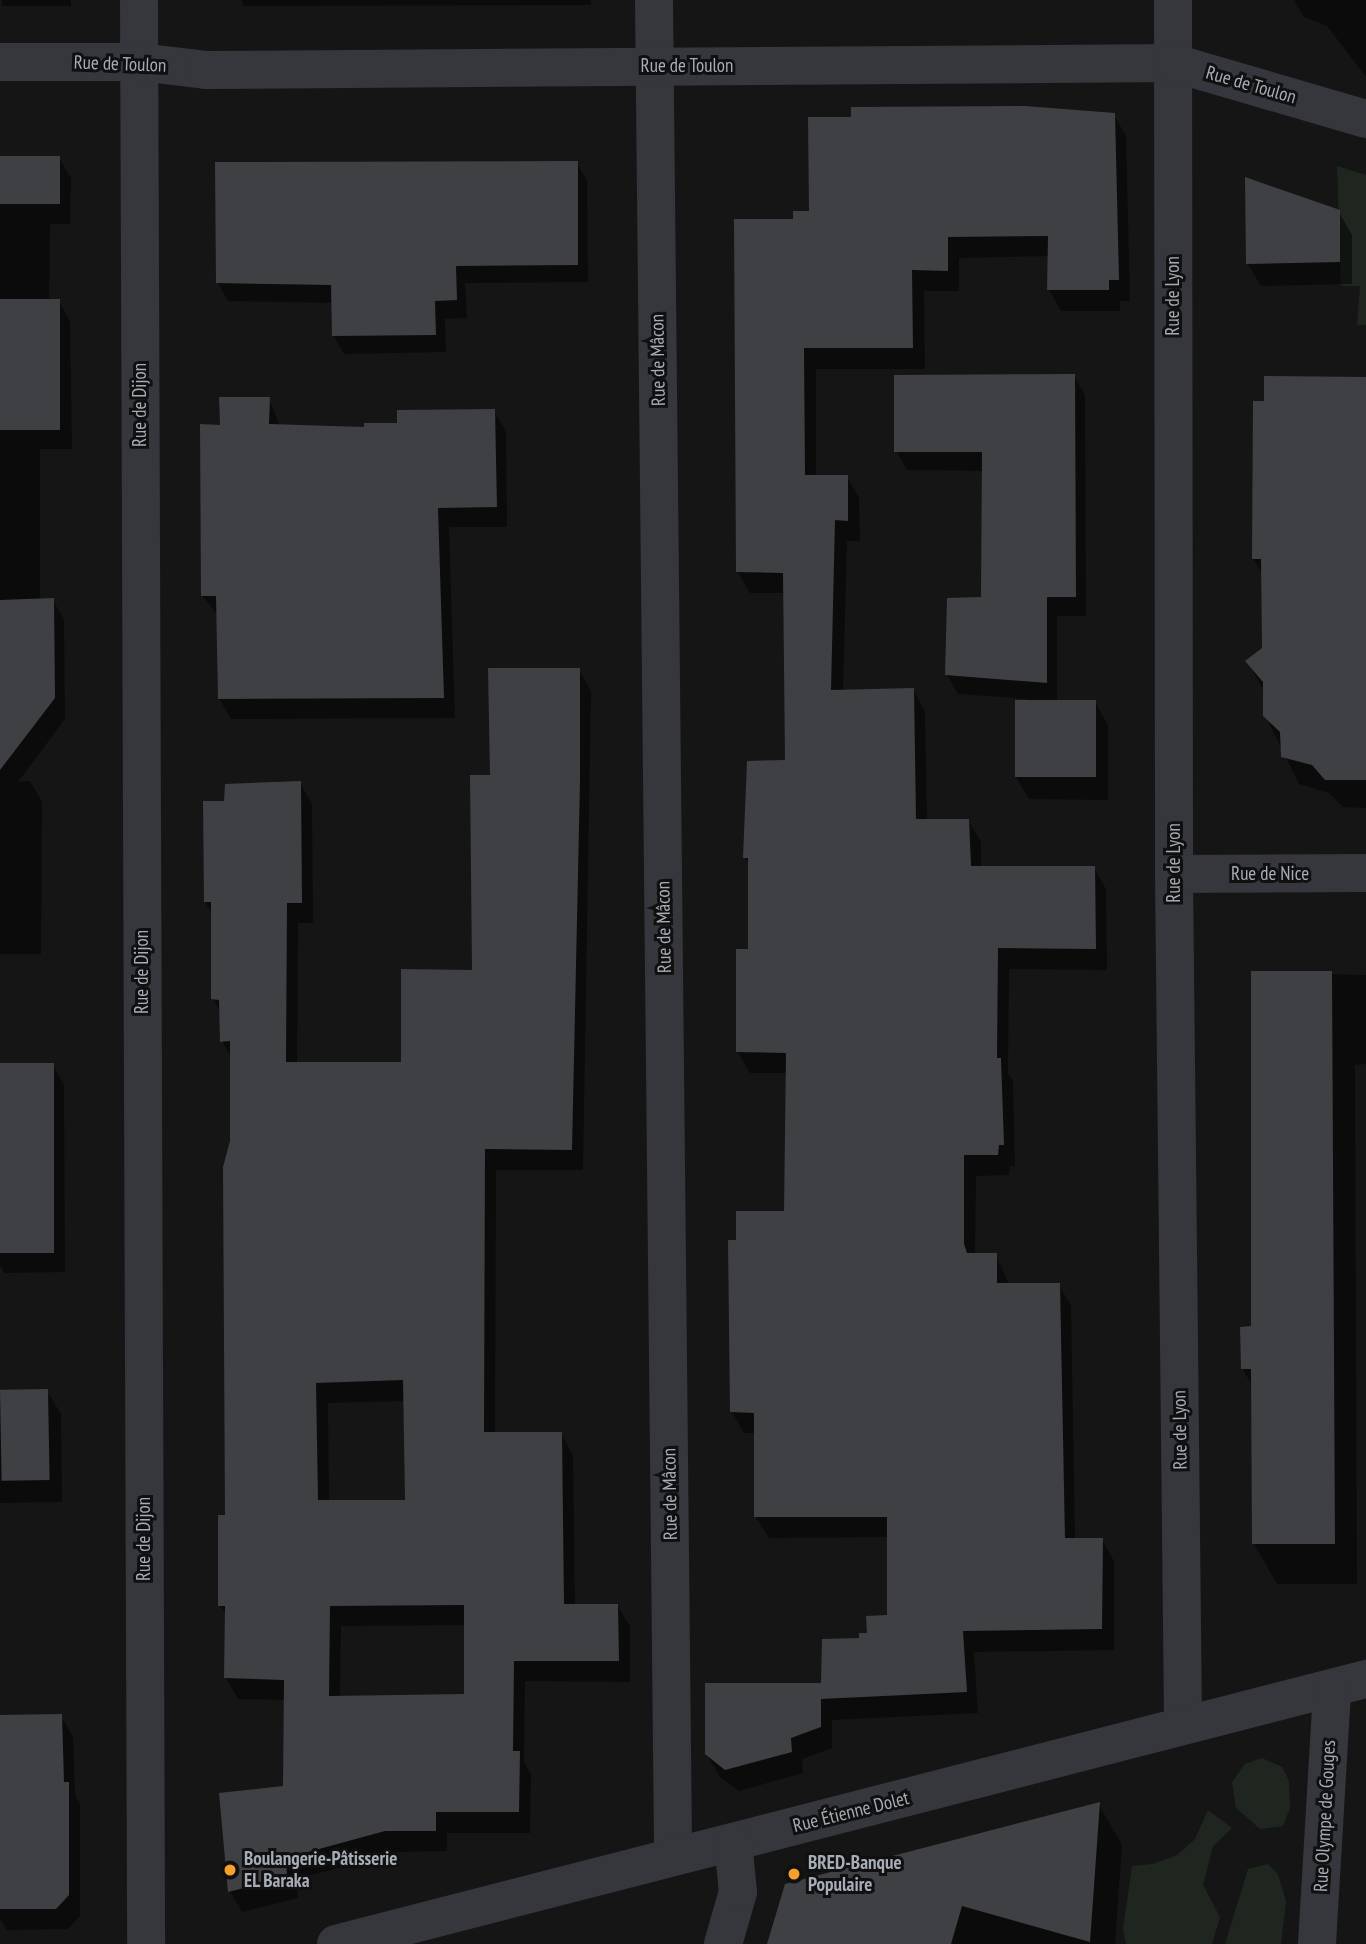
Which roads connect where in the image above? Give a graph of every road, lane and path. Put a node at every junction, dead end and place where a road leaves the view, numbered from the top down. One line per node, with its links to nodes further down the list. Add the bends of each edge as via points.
1 (139, 0): 5 (street, Rue de Dijon)
2 (654, 0): 7 (street, Rue de Mâcon)
3 (1173, 0): 6 (street, Rue de Lyon)
4 (0, 62): 5 (street, Rue de Toulon)
5 (140, 62): 7 (street, Rue de Toulon, via 206,70); 15 (street, Rue de Dijon)
6 (1174, 63): 7 (street, Rue de Toulon); 8 (street, Rue de Toulon); 10 (street, Rue de Lyon)
7 (654, 66): 14 (street, Rue de Mâcon)
8 (1366, 119)
9 (1366, 873): 10 (street, Rue de Nice)
10 (1174, 874): 12 (street, Rue de Lyon)
11 (1349, 1683): 12 (street, Rue Étienne Dolet); 18 (street, Rue Olympe de Gouges)
12 (1183, 1725): 13 (street, Rue Étienne Dolet)
13 (733, 1842): 14 (street, Rue Étienne Dolet); 17 (street, via 738,1892)
14 (673, 1854): 16 (street, Rue Étienne Dolet)
15 (146, 1944)
16 (336, 1944)
17 (723, 1944)
18 (1317, 1944)

